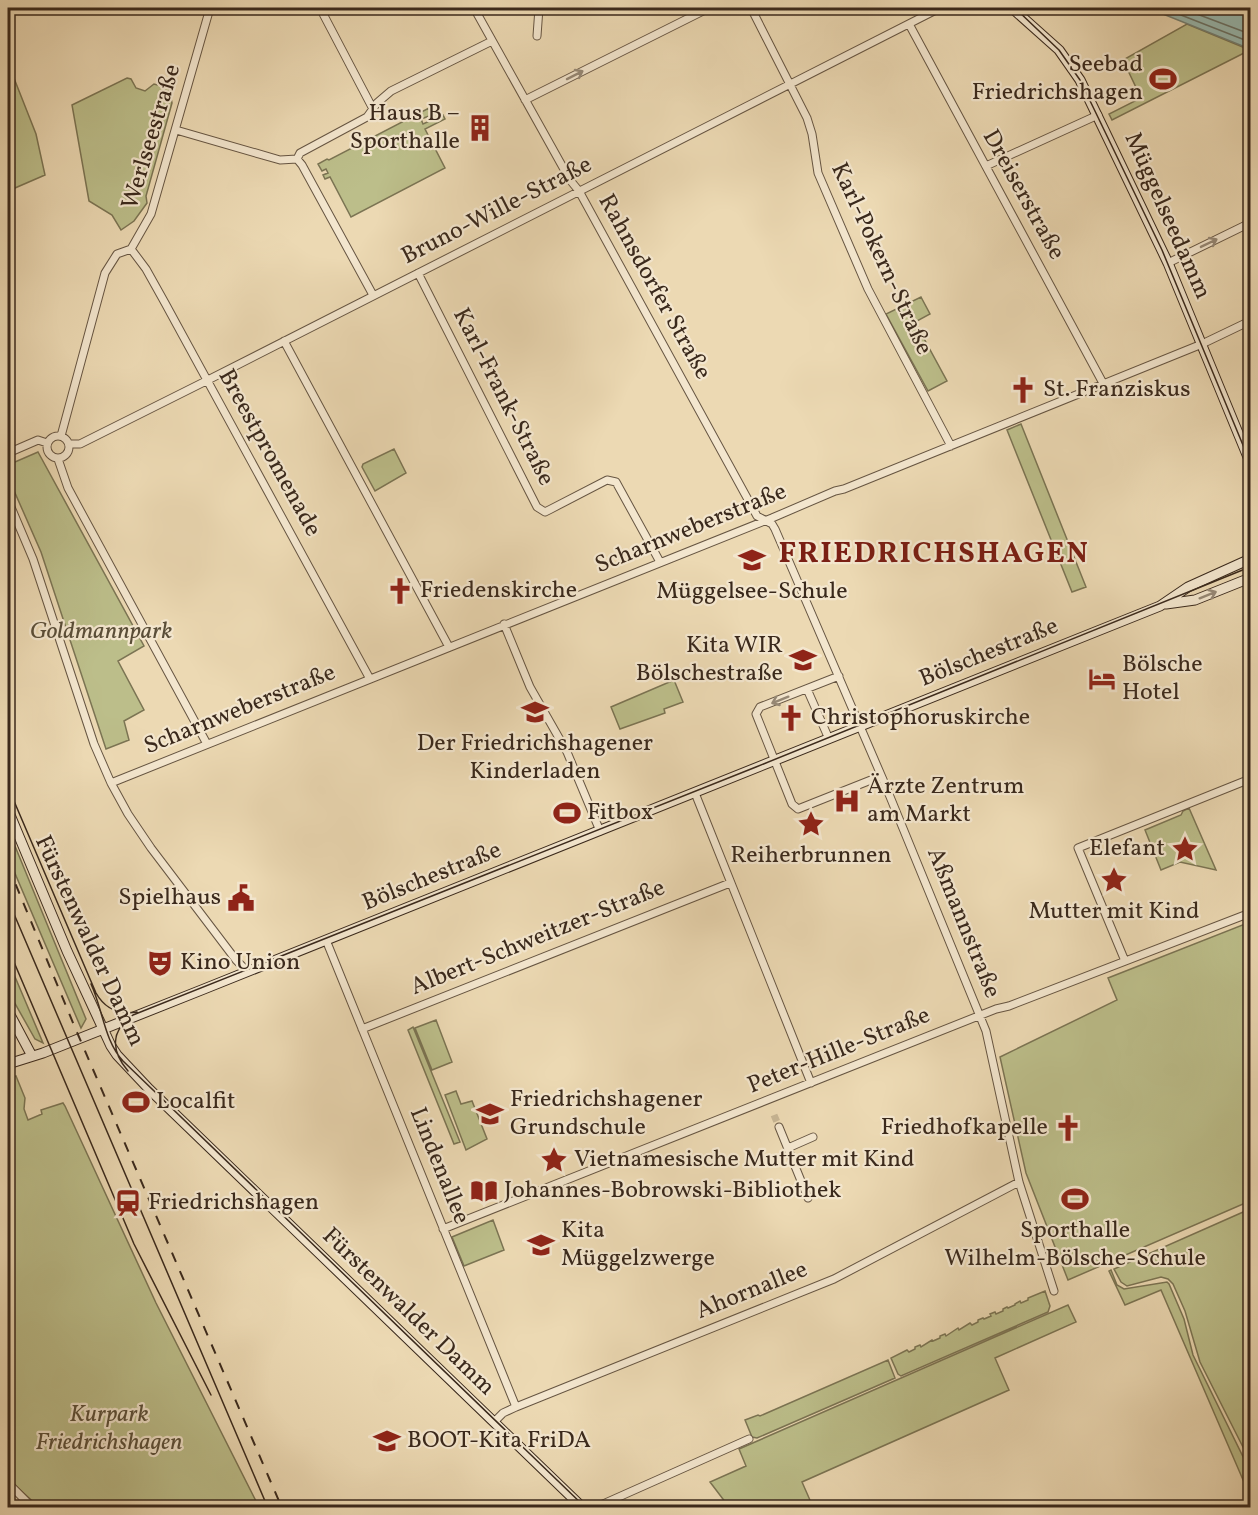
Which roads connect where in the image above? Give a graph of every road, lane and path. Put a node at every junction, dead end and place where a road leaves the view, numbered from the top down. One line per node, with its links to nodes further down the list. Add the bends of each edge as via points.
1 (210, 8): 16 (street, Werlseestraße)
2 (320, 8): 14 (street)
3 (474, 8): 11 (street, Rahnsdorfer Straße)
4 (539, 8): 10 (street)
5 (709, 8): 13 (street, one-way to 5)
6 (751, 8): 12 (street, Karl-Pokern-Straße)
7 (940, 8): 9 (street, Bruno-Wille-Straße)
8 (1012, 8): 15 (main road, Müggelseedamm, via 1059,50)
9 (909, 24): 12 (street, Bruno-Wille-Straße); 18 (street, Dreiserstraße)
10 (537, 36)
11 (492, 40): 13 (street, Rahnsdorfer Straße); 14 (street, via 391,91)
12 (790, 84): 19 (street, Bruno-Wille-Straße); 33 (street, Karl-Pokern-Straße, via 810,125 818,173 874,302)
13 (525, 100): 19 (street, Rahnsdorfer Straße)
14 (373, 109): 17 (street, via 367,117 300,153)
15 (1098, 115): 18 (street); 22 (main road, Müggelseedamm)
16 (176, 130): 17 (street, via 280,160); 21 (street, Werlseestraße, via 151,214)
17 (297, 159): 24 (street)
18 (986, 166): 29 (street, Dreiserstraße)
19 (579, 191): 23 (street, Bruno-Wille-Straße); 38 (street, Rahnsdorfer Straße, via 758,516)
20 (1251, 223): 22 (street, one-way to 20)
21 (131, 249): 28 (street, Breestpromenade); 30 (street, Werlseestraße, via 117,254 105,273)
22 (1168, 263): 27 (main road, Müggelseedamm)
23 (418, 273): 24 (street, Bruno-Wille-Straße); 40 (street, Karl-Frank-Straße, via 537,507 544,512 551,510 612,480)
24 (373, 295): 26 (street, Bruno-Wille-Straße)
25 (1251, 321): 27 (street, Scharnweberstraße)
26 (284, 341): 28 (street, Bruno-Wille-Straße); 44 (street)
27 (1202, 344): 29 (street, Scharnweberstraße); 36 (main road, Müggelseedamm)
28 (207, 380): 32 (street, Bruno-Wille-Straße, via 80,444); 46 (street, Breestpromenade)
29 (1104, 385): 33 (street, Scharnweberstraße)
30 (61, 436): 31 (street); 32 (street)
31 (47, 443): 34 (street, via 38,440); 35 (street, via 49,454)
32 (69, 444): 35 (street, via 67,454)
33 (951, 446): 38 (street, Scharnweberstraße)
34 (8, 453)
35 (58, 459): 50 (street, via 68,488)
36 (1251, 462)
37 (8, 500): 54 (street, via 33,559 94,744)
38 (766, 520): 40 (street, Scharnweberstraße); 45 (street, Aßmannstraße, via 775,529)
39 (1251, 559): 42 (main road, Bölschestraße, via 1188,586)
40 (660, 562): 43 (street, Scharnweberstraße)
41 (1251, 578): 42 (main road, Bölschestraße, one-way to 41, via 1195,600)
42 (1164, 604): 48 (main road, Bölschestraße)
43 (504, 624): 44 (street, Scharnweberstraße); 57 (street, via 524,674 567,752)
44 (449, 647): 46 (street, Scharnweberstraße)
45 (839, 676): 47 (street); 48 (street, Aßmannstraße)
46 (370, 679): 50 (street, Scharnweberstraße)
47 (807, 688): 49 (street); 51 (street, one-way to 51, via 760,707 756,714)
48 (861, 726): 49 (main road, Bölschestraße); 52 (street, Aßmannstraße)
49 (829, 739): 51 (main road, Bölschestraße)
50 (207, 744): 54 (street, Scharnweberstraße)
51 (775, 760): 52 (street, via 792,804 798,809); 55 (main road, Bölschestraße)
52 (881, 776): 64 (street, Aßmannstraße)
53 (1251, 779): 61 (street, via 1078,848)
54 (111, 783): 62 (street, via 151,848)
55 (694, 793): 57 (main road, Bölschestraße); 58 (street)
56 (8, 810): 65 (main road, Fürstenwalder Damm)
57 (600, 831): 60 (main road, Bölschestraße)
58 (730, 883): 66 (street, Albert-Schweitzer-Straße); 69 (street)
59 (1251, 912): 61 (street, Peter-Hille-Straße)
60 (326, 940): 62 (main road, Bölschestraße); 66 (street, Lindenallee)
61 (1125, 961): 64 (street, Peter-Hille-Straße)
62 (246, 971): 65 (main road, Bölschestraße)
63 (8, 1011): 67 (main road)
64 (980, 1016): 69 (street, Peter-Hille-Straße); 73 (street, Aßmannstraße)
65 (103, 1028): 67 (main road, Bölschestraße); 78 (main road, Fürstenwalder Damm, via 117,1055 149,1089)
66 (362, 1029): 75 (street, Lindenallee)
67 (32, 1056): 68 (main road, Bölschestraße)
68 (8, 1064)
69 (811, 1083): 75 (street, Peter-Hille-Straße)
70 (779, 1127): 72 (street)
71 (813, 1137): 72 (street)
72 (788, 1148): 74 (street)
73 (1019, 1182): 76 (street, Aßmannstraße); 77 (street, Ahornallee, via 834,1279)
74 (808, 1198)
75 (443, 1229): 77 (street, Lindenallee)
76 (1054, 1291)
77 (516, 1407): 78 (street, Ahornallee)
78 (494, 1422): 81 (main road, Fürstenwalder Damm)
79 (749, 1440): 83 (street)
80 (8, 1483): 82 (street)
81 (580, 1507)
82 (33, 1508)
83 (594, 1508)

